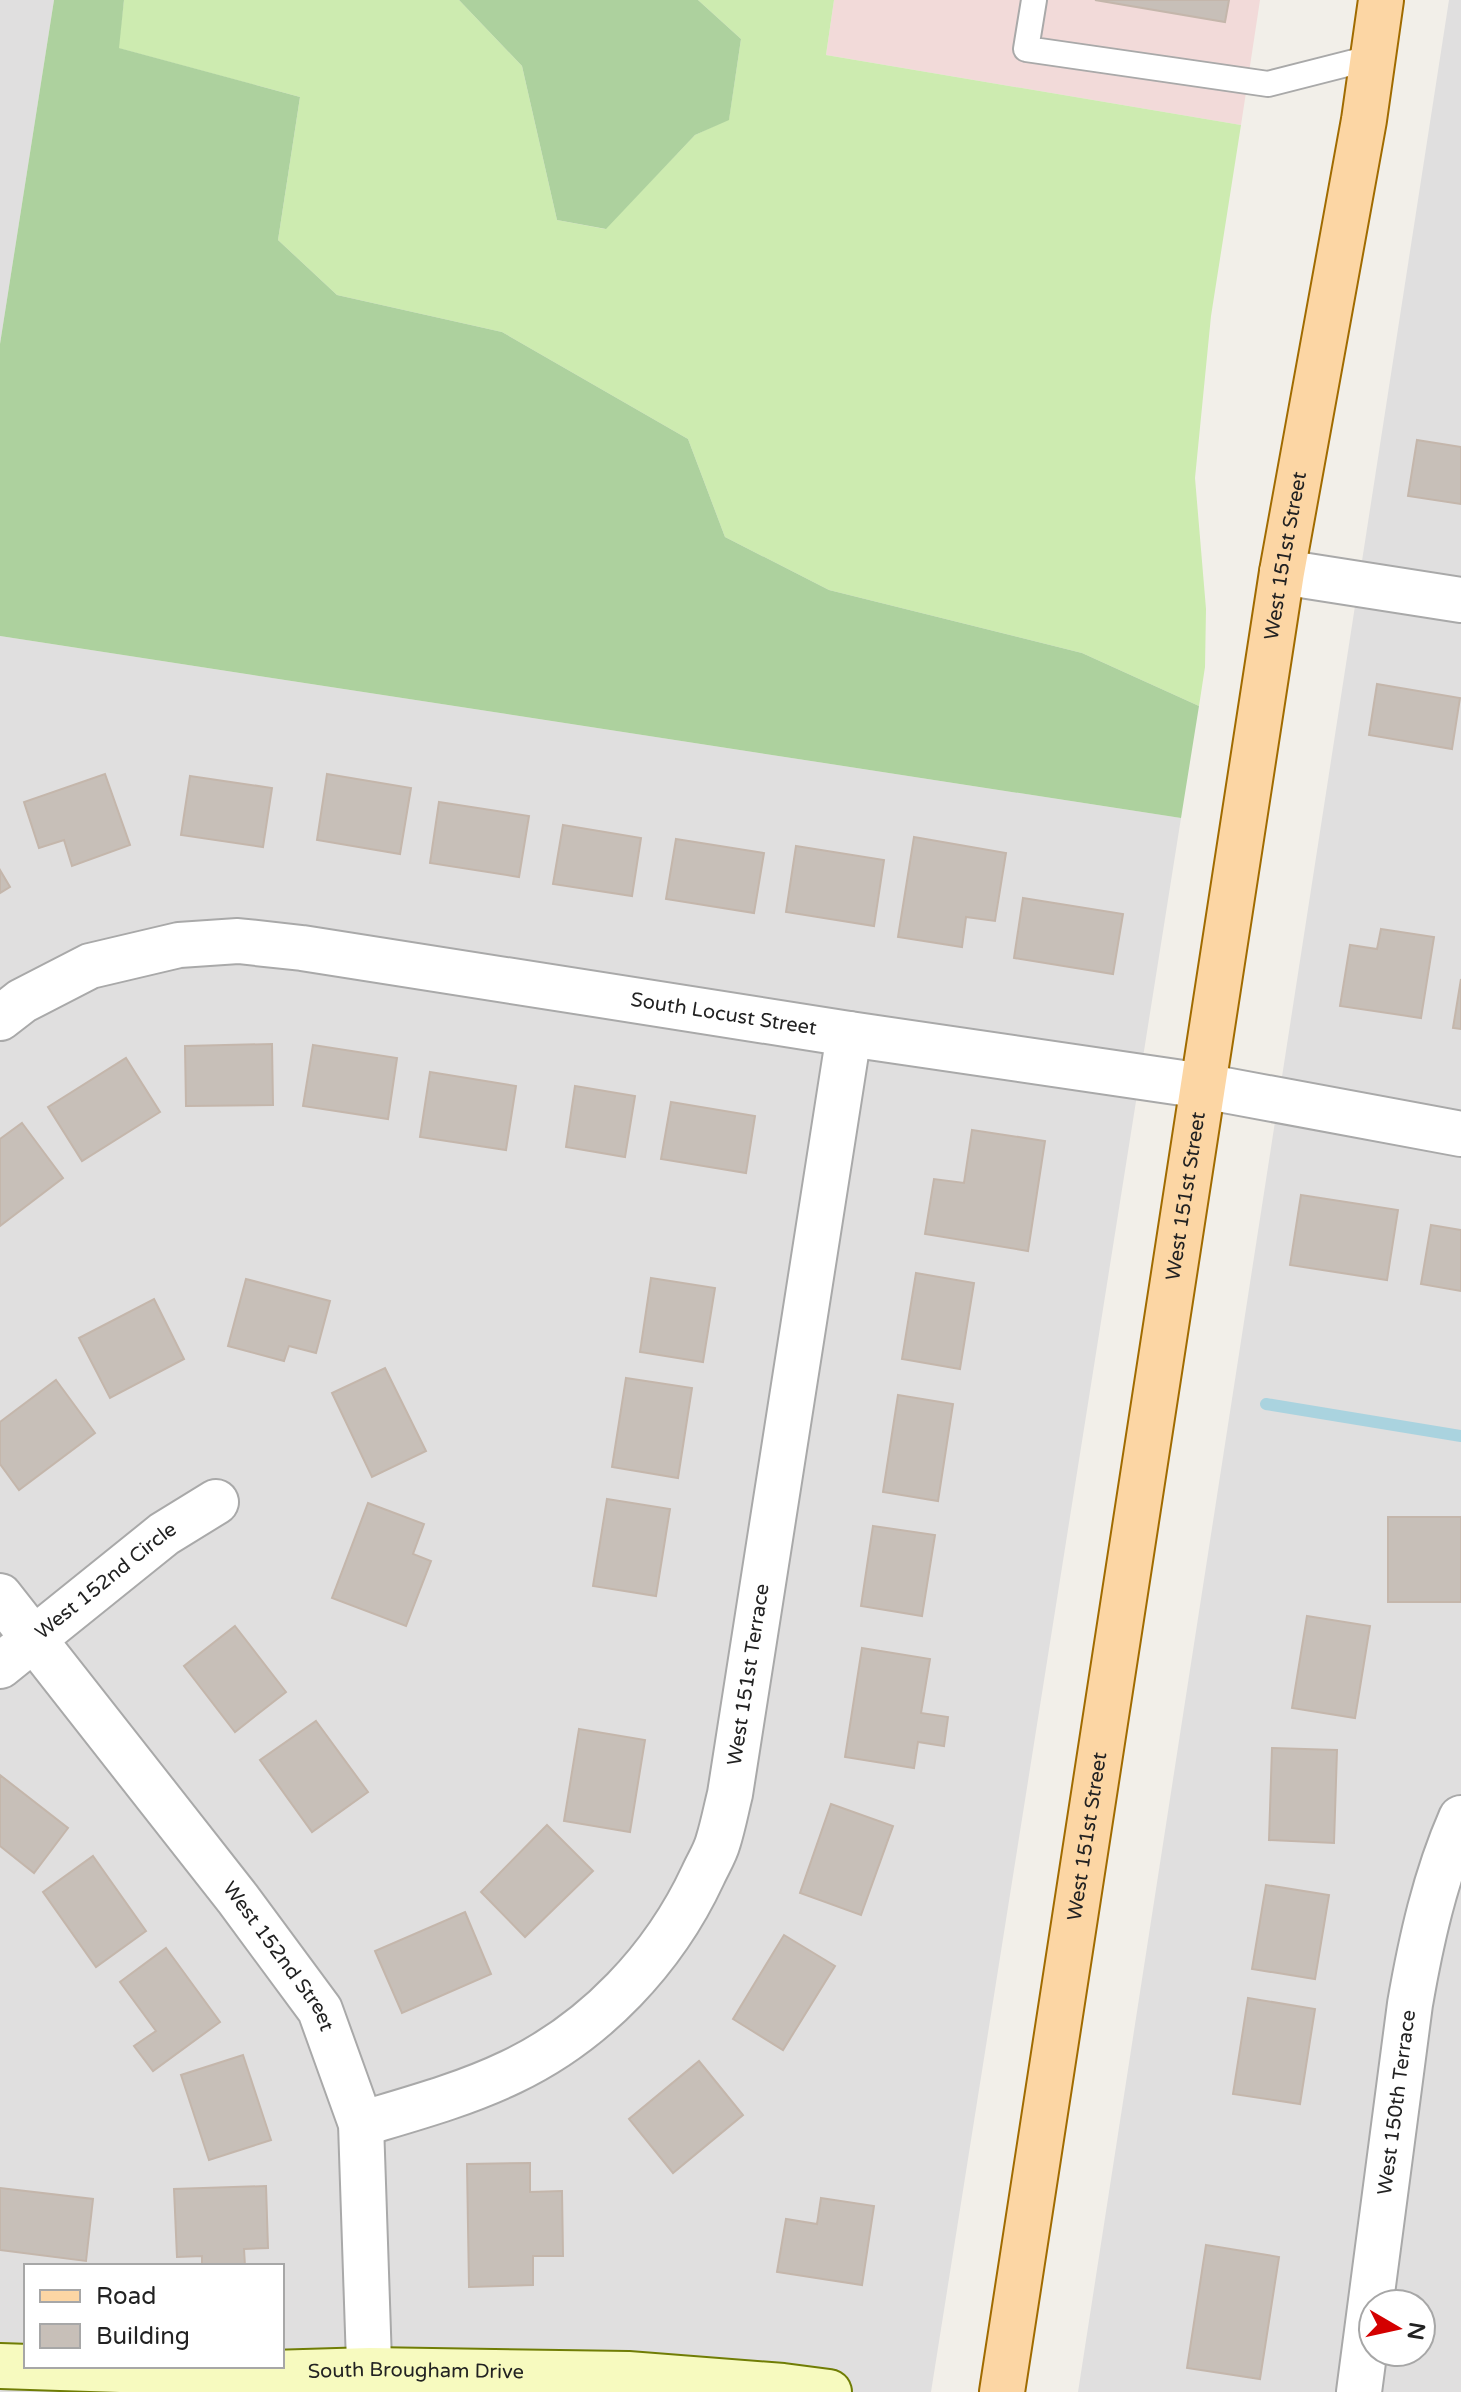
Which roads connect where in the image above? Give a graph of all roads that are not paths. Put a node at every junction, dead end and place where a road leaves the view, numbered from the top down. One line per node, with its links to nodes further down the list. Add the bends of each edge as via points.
1 (1034, 0): 3 (lane, via 1026,49 1268,84)
2 (1381, 0): 3 (main road, West 151st Street)
3 (1374, 57): 4 (main road, West 151st Street)
4 (1282, 572): 5 (street); 8 (main road, West 151st Street)
5 (1461, 600)
6 (0, 1018): 7 (street, South Locust Street, via 90,966 179,945 238,941)
7 (849, 1034): 8 (street, South Locust Street); 15 (street, West 151st Terrace, via 718,1844 656,1954 574,2034 464,2093)
8 (1203, 1086): 9 (street, South Locust Street); 21 (main road, West 151st Street)
9 (1461, 1134)
10 (216, 1502): 12 (street, West 152nd Circle, via 164,1534)
11 (0, 1596): 12 (street, West 152nd Street)
12 (35, 1638): 13 (street, West 152nd Circle); 15 (street, West 152nd Street, via 320,2010)
13 (0, 1666)
14 (1461, 1818): 22 (street, West 150th Terrace, via 1448,1848 1413,1990)
15 (361, 2124): 19 (street, West 152nd Street)
16 (0, 2366): 17 (street, South Brougham Drive)
17 (24, 2367)
18 (33, 2368): 19 (street, South Brougham Drive)
19 (370, 2381): 20 (street, South Brougham Drive, via 628,2374)
20 (829, 2392)
21 (1002, 2392)
22 (1359, 2392)

